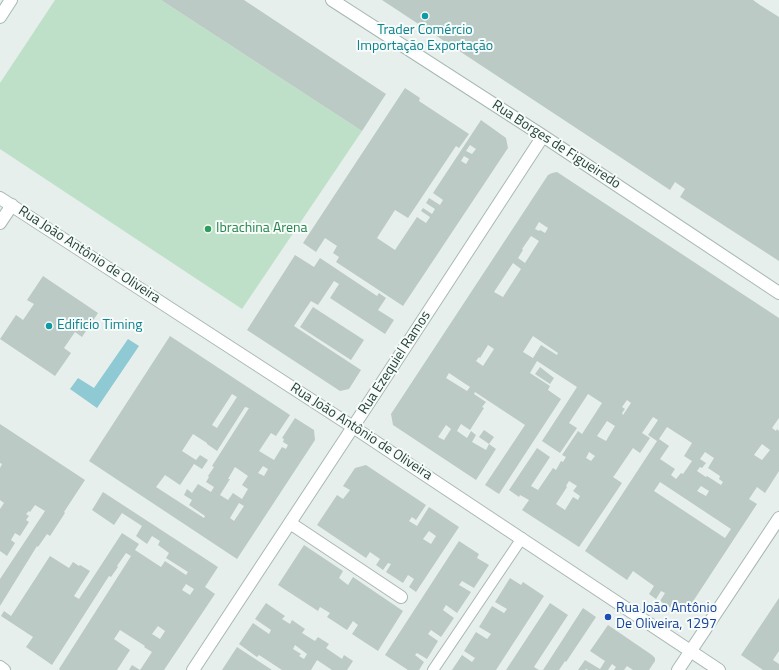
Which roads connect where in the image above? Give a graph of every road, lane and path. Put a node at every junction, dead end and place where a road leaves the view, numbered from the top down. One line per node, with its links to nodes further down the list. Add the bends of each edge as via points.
1 (10, 0): 3 (street)
2 (332, 0): 4 (street, Rua Borges de Figueiredo)
3 (0, 17)
4 (543, 136): 8 (street, Rua Borges de Figueiredo); 9 (street, Rua Ezequiel Ramos)
5 (0, 198): 6 (street, Rua João Antônio de Oliveira)
6 (12, 205): 7 (street); 9 (street, Rua João Antônio de Oliveira)
7 (0, 223)
8 (779, 293)
9 (353, 427): 11 (street, Rua Ezequiel Ramos); 12 (street, Rua João Antônio de Oliveira)
10 (779, 518): 14 (street)
11 (290, 523): 13 (street); 17 (street, Rua Ezequiel Ramos)
12 (522, 538): 14 (street, Rua João Antônio de Oliveira); 18 (lane)
13 (402, 597)
14 (691, 651): 19 (street); 20 (street, Rua João Antônio de Oliveira)
15 (0, 667): 16 (street)
16 (4, 670)
17 (193, 670)
18 (433, 670)
19 (678, 670)
20 (719, 670)

